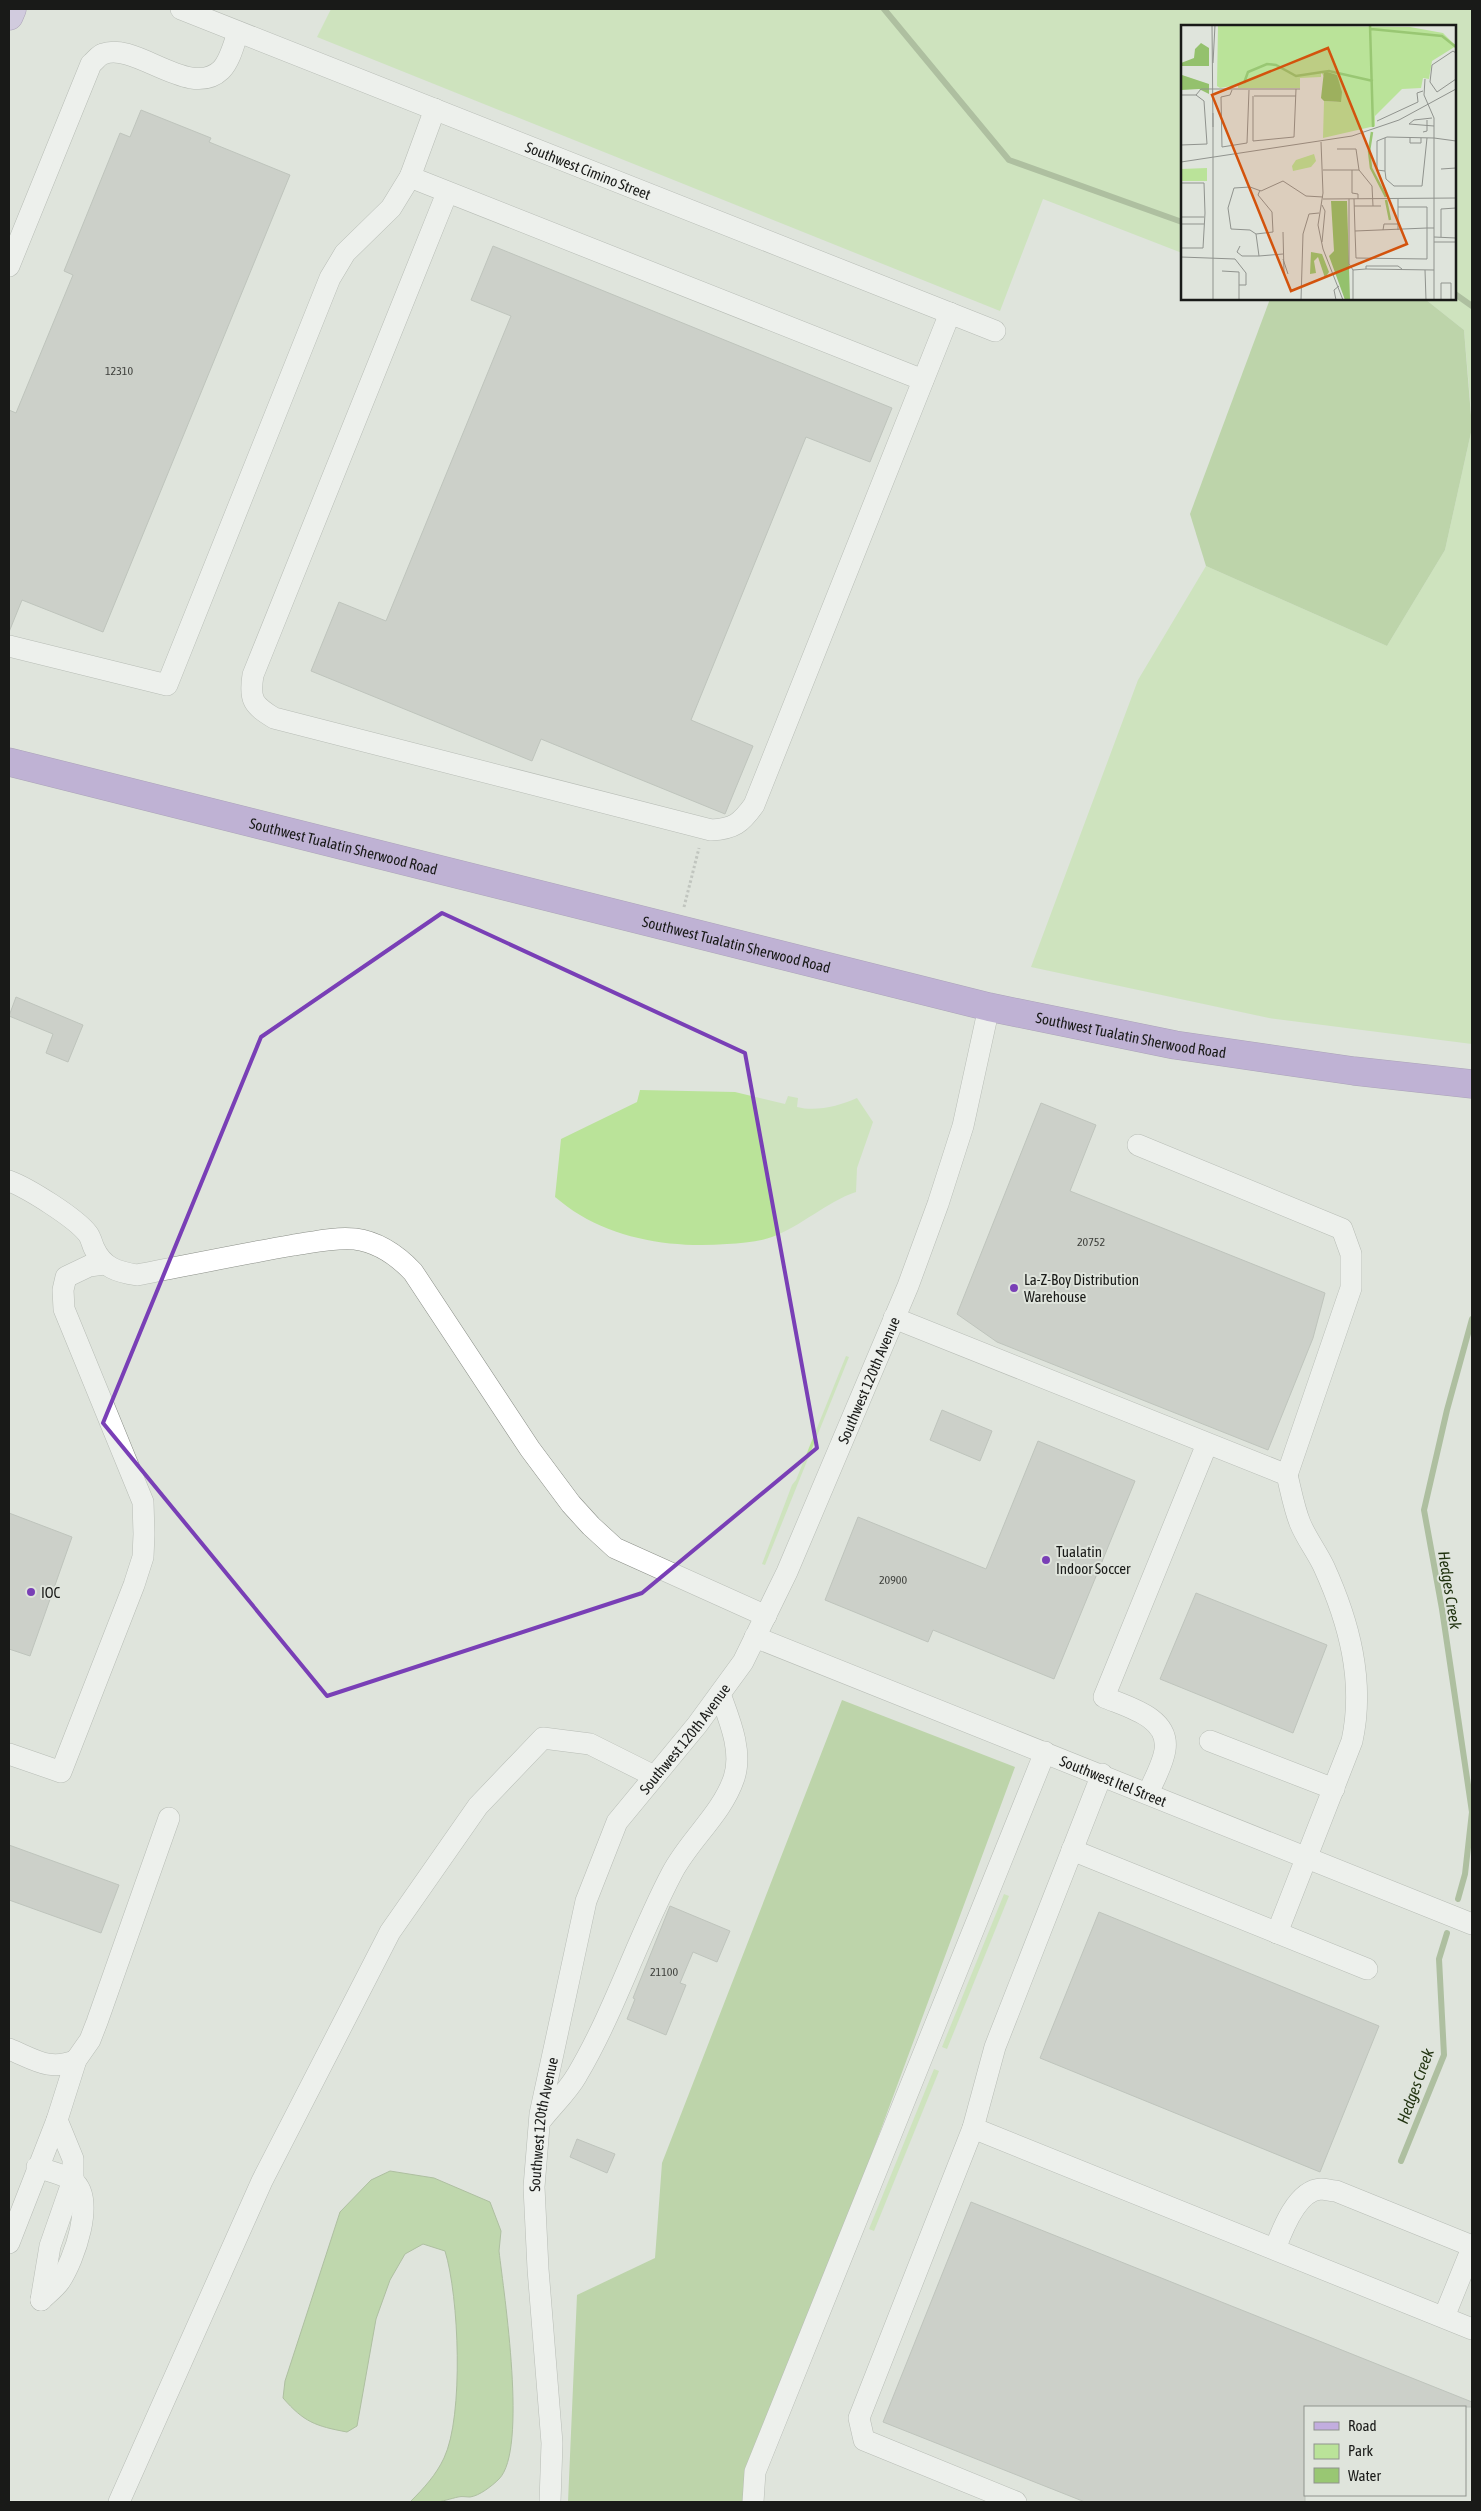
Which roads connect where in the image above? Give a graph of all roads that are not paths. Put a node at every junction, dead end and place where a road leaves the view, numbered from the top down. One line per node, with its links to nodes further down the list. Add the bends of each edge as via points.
1 (12, 9): 3 (main road)
2 (181, 9): 4 (street, Southwest Cimino Street)
3 (9, 16)
4 (238, 32): 5 (street, Southwest Cimino Street); 8 (street, via 221,70 205,78 182,76 120,53 103,54 91,64)
5 (435, 109): 6 (street); 9 (street, Southwest Cimino Street)
6 (410, 177): 7 (street); 12 (street, via 391,208 345,253 330,278 167,685)
7 (447, 193): 11 (street); 11 (street, via 253,675 250,693 258,708 274,718 706,829 728,830 743,820 754,805)
8 (9, 266)
9 (950, 313): 10 (street, Southwest Cimino Street); 11 (street)
10 (995, 331)
11 (923, 380)
12 (9, 646)
13 (9, 762): 14 (highway, Southwest Tualatin Sherwood Road)
14 (989, 1007): 15 (highway, Southwest Tualatin Sherwood Road, via 1175,1045); 19 (street, Southwest 120th Avenue, via 963,1126 938,1204)
15 (1472, 1084)
16 (1138, 1144): 21 (street, via 1342,1229 1351,1254 1351,1288)
17 (9, 1181): 18 (street, via 76,1222 89,1235)
18 (104, 1264): 22 (street, via 116,1271 137,1275 267,1250 355,1239 397,1255 413,1272 530,1449 571,1504 592,1526 615,1548); 27 (street, via 89,1266 66,1277 62,1290 64,1309 143,1502 144,1557 61,1772)
19 (894, 1318): 20 (street); 22 (street, Southwest 120th Avenue, via 788,1572)
20 (1207, 1444): 21 (street); 31 (street, via 1104,1697 1154,1720 1165,1735 1166,1751)
21 (1287, 1475): 30 (street, via 1300,1524 1324,1566 1345,1622 1357,1673 1358,1714 1352,1741)
22 (766, 1616): 23 (street, Southwest 120th Avenue)
23 (756, 1637): 24 (street, Southwest 120th Avenue); 26 (street, Southwest Itel Street)
24 (720, 1694): 29 (street, Southwest 120th Avenue); 41 (street, via 731,1723 736,1756 734,1777 727,1794 673,1870 576,2077)
25 (1210, 1741): 30 (street)
26 (1045, 1752): 28 (street, Southwest Itel Street); 53 (street, via 756,2472)
27 (9, 1754)
28 (1102, 1774): 31 (street, Southwest Itel Street); 33 (street)
29 (654, 1776): 41 (street, Southwest 120th Avenue, via 617,1822 586,1901); 51 (street, via 590,1744 543,1738 478,1806 390,1932 262,2181)
30 (1334, 1789): 34 (street)
31 (1148, 1793): 34 (street, Southwest Itel Street)
32 (169, 1818): 39 (street, via 97,2022 90,2040)
33 (1072, 1850): 36 (street); 42 (street, via 995,2047)
34 (1308, 1858): 35 (street, Southwest Itel Street); 36 (street)
35 (1472, 1924)
36 (1277, 1933): 37 (street)
37 (1367, 1969)
38 (9, 2049): 39 (street, via 51,2066 64,2066)
39 (76, 2060): 40 (street)
40 (57, 2120): 43 (street); 44 (street, via 73,2159)
41 (540, 2121): 52 (street, Southwest 120th Avenue, via 534,2187 552,2443)
42 (973, 2128): 47 (street); 54 (street, via 859,2418 864,2440)
43 (37, 2167): 44 (street); 45 (street)
44 (72, 2180): 48 (street, via 82,2193 83,2220 60,2280)
45 (9, 2243)
46 (1472, 2247): 47 (street, via 1336,2191 1319,2189 1304,2197 1289,2216); 49 (street)
47 (1274, 2248): 49 (street)
48 (41, 2300)
49 (1444, 2317): 50 (street)
50 (1472, 2329)
51 (119, 2502)
52 (550, 2502)
53 (753, 2502)
54 (1016, 2502)

